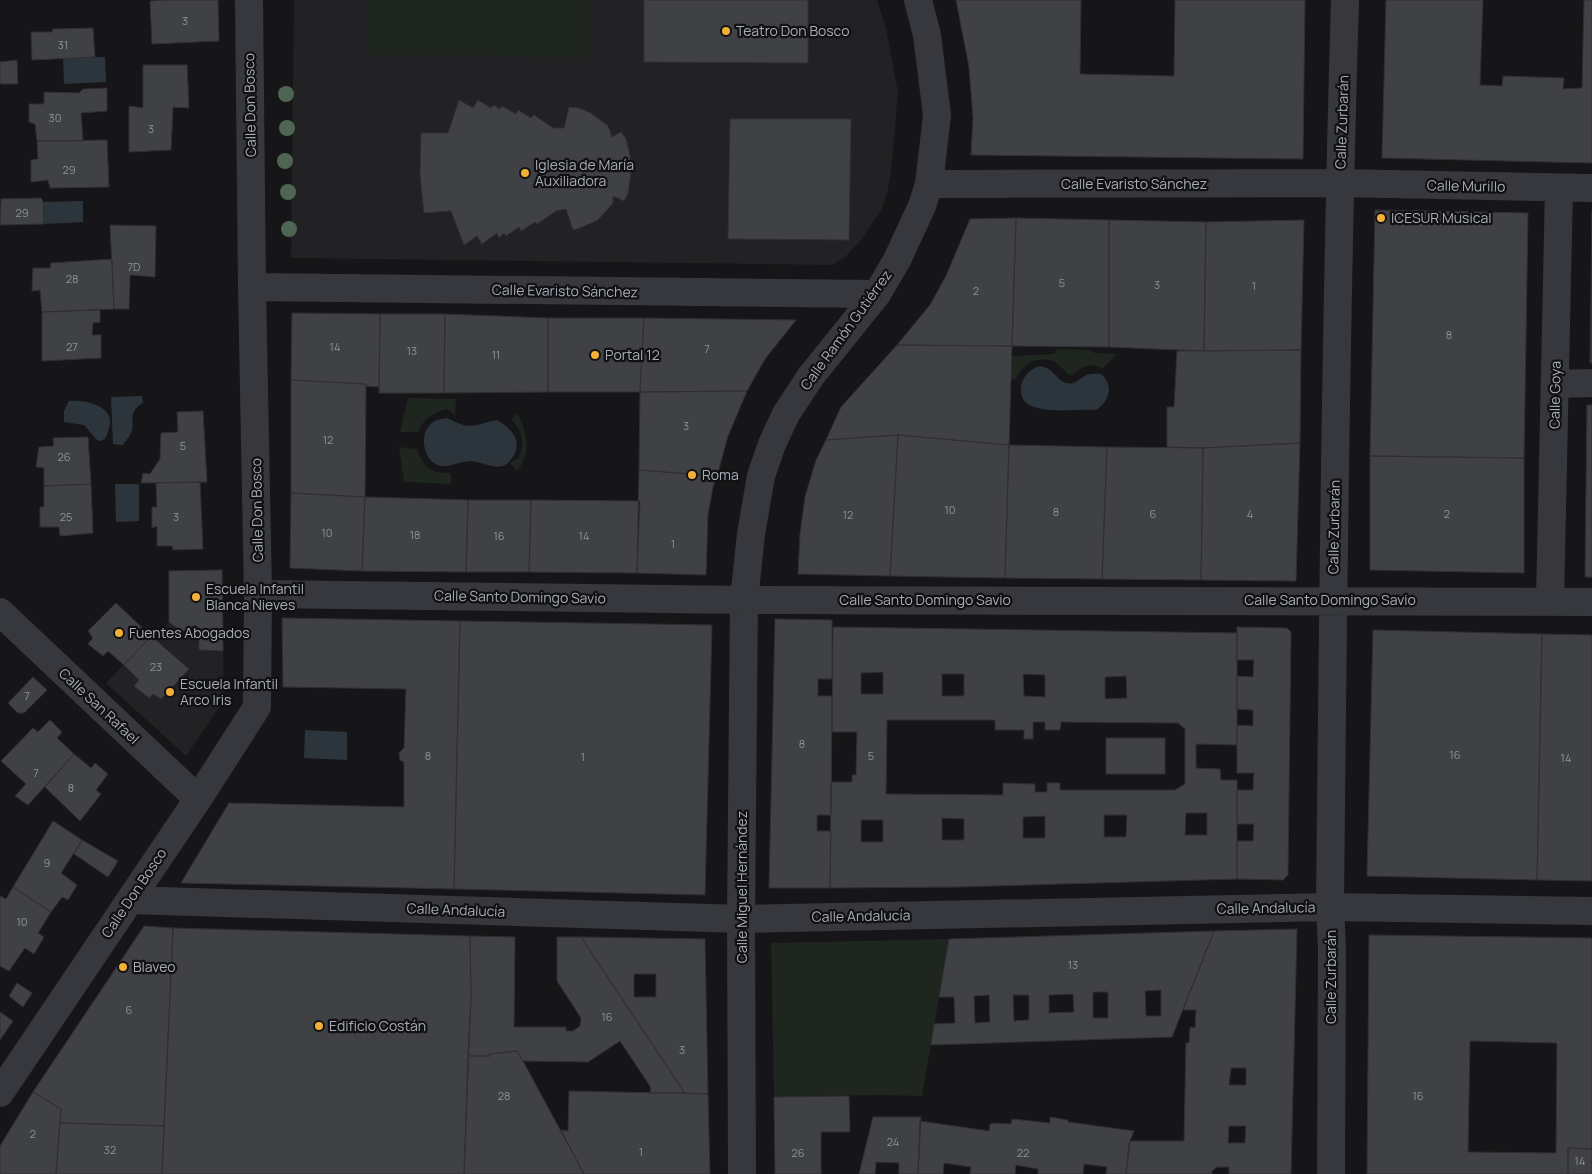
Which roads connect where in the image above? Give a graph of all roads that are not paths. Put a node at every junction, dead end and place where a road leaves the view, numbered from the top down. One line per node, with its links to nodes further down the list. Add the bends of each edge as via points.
1 (249, 0): 8 (street, Calle Don Bosco)
2 (918, 0): 5 (street, Calle Ramón Gutiérrez, via 927,35 937,116)
3 (1345, 0): 4 (street, Calle Zurbarán)
4 (1340, 183): 5 (street, Calle Evaristo Sánchez); 6 (street, Calle Murillo); 14 (street, Calle Zurbarán)
5 (929, 184): 9 (street, Calle Ramón Gutiérrez, via 911,233)
6 (1559, 188): 7 (street, Calle Murillo); 10 (street, Calle Goya)
7 (1592, 188)
8 (252, 287): 9 (street, Calle Evaristo Sánchez); 12 (street, Calle Don Bosco)
9 (877, 294): 13 (street, Calle Ramón Gutiérrez, via 811,376 786,414 772,444 761,476)
10 (1555, 384): 11 (street); 15 (street, Calle Goya)
11 (1592, 384)
12 (258, 594): 13 (street, Calle Santo Domingo Savio); 18 (street, Calle Don Bosco, via 258,707)
13 (744, 600): 14 (street, Calle Santo Domingo Savio); 22 (street, Calle Miguel Hernández)
14 (1333, 600): 15 (street, Calle Santo Domingo Savio); 20 (street, Calle Zurbarán)
15 (1550, 602): 16 (street, Calle Santo Domingo Savio)
16 (1592, 602)
17 (0, 612): 18 (street, Calle San Rafael)
18 (198, 799): 19 (street, Calle Don Bosco)
19 (130, 900): 22 (street, Calle Andalucía); 23 (street, Calle Don Bosco)
20 (1330, 907): 21 (street, Calle Andalucía); 22 (street, Calle Andalucía); 25 (street, Calle Zurbarán)
21 (1592, 912)
22 (741, 919): 24 (street, Calle Miguel Hernández)
23 (0, 1093)
24 (742, 1174)
25 (1331, 1174)

